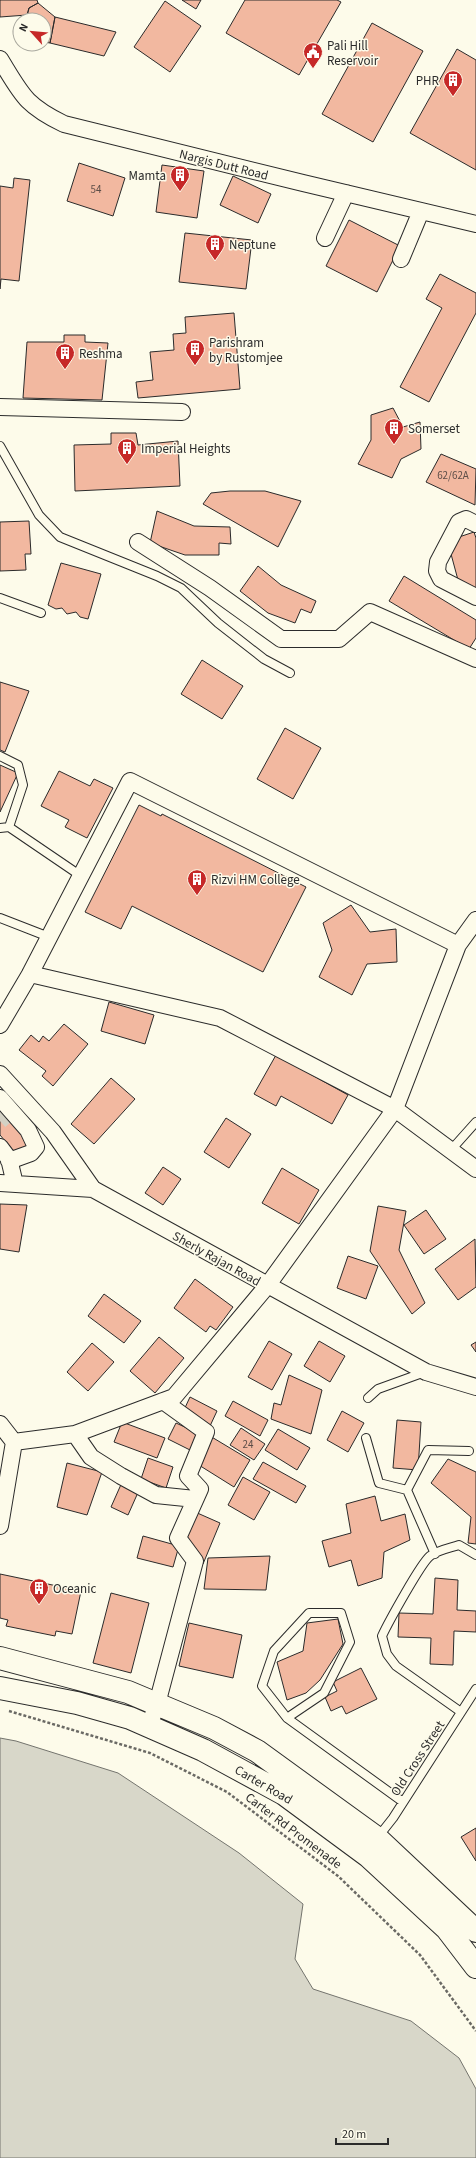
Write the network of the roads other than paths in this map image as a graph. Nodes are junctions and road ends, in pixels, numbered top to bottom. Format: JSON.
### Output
{"nodes":[{"id":1,"x":0,"y":60,"type":"edge"},
{"id":2,"x":346,"y":193,"type":"junction"},
{"id":3,"x":421,"y":211,"type":"junction"},
{"id":4,"x":476,"y":224,"type":"edge"},
{"id":5,"x":325,"y":238,"type":"dead end"},
{"id":6,"x":401,"y":259,"type":"dead end"},
{"id":7,"x":0,"y":407,"type":"edge"},
{"id":8,"x":182,"y":412,"type":"dead end"},
{"id":9,"x":0,"y":446,"type":"edge"},
{"id":10,"x":476,"y":524,"type":"edge"},
{"id":11,"x":138,"y":542,"type":"dead end"},
{"id":12,"x":476,"y":597,"type":"edge"},
{"id":13,"x":0,"y":598,"type":"edge"},
{"id":14,"x":41,"y":613,"type":"dead end"},
{"id":15,"x":476,"y":659,"type":"edge"},
{"id":16,"x":290,"y":673,"type":"dead end"},
{"id":17,"x":0,"y":756,"type":"edge"},
{"id":18,"x":4,"y":827,"type":"edge"},
{"id":19,"x":81,"y":876,"type":"junction"},
{"id":20,"x":0,"y":918,"type":"edge"},
{"id":21,"x":476,"y":920,"type":"edge"},
{"id":22,"x":49,"y":937,"type":"junction"},
{"id":23,"x":458,"y":945,"type":"junction"},
{"id":24,"x":30,"y":974,"type":"junction"},
{"id":25,"x":0,"y":1024,"type":"edge"},
{"id":26,"x":0,"y":1074,"type":"edge"},
{"id":27,"x":0,"y":1098,"type":"edge"},
{"id":28,"x":24,"y":1098,"type":"junction"},
{"id":29,"x":395,"y":1109,"type":"junction"},
{"id":30,"x":10,"y":1112,"type":"junction"},
{"id":31,"x":476,"y":1122,"type":"edge"},
{"id":32,"x":53,"y":1132,"type":"junction"},
{"id":33,"x":35,"y":1144,"type":"junction"},
{"id":34,"x":0,"y":1147,"type":"edge"},
{"id":35,"x":451,"y":1150,"type":"junction"},
{"id":36,"x":9,"y":1161,"type":"junction"},
{"id":37,"x":476,"y":1169,"type":"edge"},
{"id":38,"x":8,"y":1183,"type":"edge"},
{"id":39,"x":93,"y":1189,"type":"junction"},
{"id":40,"x":267,"y":1286,"type":"junction"},
{"id":41,"x":426,"y":1372,"type":"junction"},
{"id":42,"x":476,"y":1387,"type":"edge"},
{"id":43,"x":368,"y":1398,"type":"dead end"},
{"id":44,"x":163,"y":1401,"type":"junction"},
{"id":45,"x":0,"y":1424,"type":"edge"},
{"id":46,"x":75,"y":1434,"type":"junction"},
{"id":47,"x":366,"y":1438,"type":"dead end"},
{"id":48,"x":14,"y":1442,"type":"junction"},
{"id":49,"x":469,"y":1451,"type":"dead end"},
{"id":50,"x":407,"y":1490,"type":"junction"},
{"id":51,"x":195,"y":1499,"type":"junction"},
{"id":52,"x":0,"y":1526,"type":"edge"},
{"id":53,"x":436,"y":1554,"type":"junction"},
{"id":54,"x":476,"y":1555,"type":"edge"},
{"id":55,"x":0,"y":1658,"type":"edge"},
{"id":56,"x":0,"y":1688,"type":"edge"},
{"id":57,"x":476,"y":1690,"type":"edge"},
{"id":58,"x":157,"y":1704,"type":"junction"},
{"id":59,"x":462,"y":1712,"type":"junction"},
{"id":60,"x":287,"y":1718,"type":"junction"},
{"id":61,"x":149,"y":1726,"type":"junction"},
{"id":62,"x":403,"y":1802,"type":"junction"},
{"id":63,"x":377,"y":1838,"type":"junction"},
{"id":64,"x":476,"y":1931,"type":"edge"},
{"id":65,"x":476,"y":1967,"type":"edge"}],
"edges":[{"from":1,"to":2,"type":"street","name":"Nargis Dutt Road"},
{"from":2,"to":3,"type":"street","name":"Nargis Dutt Road"},
{"from":2,"to":5,"type":"street"},
{"from":3,"to":4,"type":"street","name":"Nargis Dutt Road"},
{"from":3,"to":6,"type":"street"},
{"from":7,"to":8,"type":"street"},
{"from":9,"to":16,"type":"lane"},
{"from":10,"to":12,"type":"street"},
{"from":11,"to":15,"type":"street"},
{"from":13,"to":14,"type":"lane"},
{"from":17,"to":18,"type":"lane"},
{"from":18,"to":19,"type":"lane"},
{"from":19,"to":22,"type":"street"},
{"from":19,"to":23,"type":"street"},
{"from":20,"to":22,"type":"lane"},
{"from":21,"to":23,"type":"street"},
{"from":22,"to":24,"type":"street"},
{"from":23,"to":29,"type":"street"},
{"from":24,"to":25,"type":"street"},
{"from":24,"to":29,"type":"street"},
{"from":26,"to":28,"type":"street","name":"Sherly Rajan Road"},
{"from":27,"to":30,"type":"street"},
{"from":28,"to":30,"type":"street"},
{"from":28,"to":32,"type":"street","name":"Sherly Rajan Road"},
{"from":29,"to":35,"type":"street"},
{"from":29,"to":40,"type":"street"},
{"from":30,"to":33,"type":"street"},
{"from":31,"to":35,"type":"lane"},
{"from":32,"to":33,"type":"street"},
{"from":32,"to":39,"type":"street","name":"Sherly Rajan Road"},
{"from":33,"to":36,"type":"street"},
{"from":34,"to":36,"type":"street"},
{"from":35,"to":37,"type":"street"},
{"from":36,"to":38,"type":"street"},
{"from":38,"to":39,"type":"street"},
{"from":39,"to":40,"type":"street","name":"Sherly Rajan Road"},
{"from":40,"to":41,"type":"street","name":"Sherly Rajan Road"},
{"from":40,"to":44,"type":"street"},
{"from":41,"to":42,"type":"street","name":"Sherly Rajan Road"},
{"from":41,"to":43,"type":"lane"},
{"from":44,"to":46,"type":"street"},
{"from":44,"to":51,"type":"street"},
{"from":45,"to":48,"type":"street"},
{"from":46,"to":48,"type":"street"},
{"from":46,"to":51,"type":"street"},
{"from":47,"to":50,"type":"lane"},
{"from":48,"to":52,"type":"street"},
{"from":49,"to":50,"type":"lane"},
{"from":50,"to":53,"type":"lane"},
{"from":51,"to":58,"type":"street"},
{"from":53,"to":54,"type":"lane"},
{"from":53,"to":59,"type":"lane"},
{"from":55,"to":58,"type":"main road","name":"Carter Road"},
{"from":56,"to":61,"type":"main road","name":"Carter Road"},
{"from":57,"to":59,"type":"lane","name":"Old Cross Street"},
{"from":58,"to":61,"type":"street"},
{"from":58,"to":63,"type":"main road","name":"Carter Road"},
{"from":59,"to":62,"type":"lane","name":"Old Cross Street"},
{"from":60,"to":60,"type":"lane"},
{"from":60,"to":62,"type":"lane"},
{"from":61,"to":65,"type":"main road","name":"Carter Road"},
{"from":62,"to":63,"type":"lane","name":"Old Cross Street"},
{"from":63,"to":64,"type":"main road","name":"Carter Road"}]}
